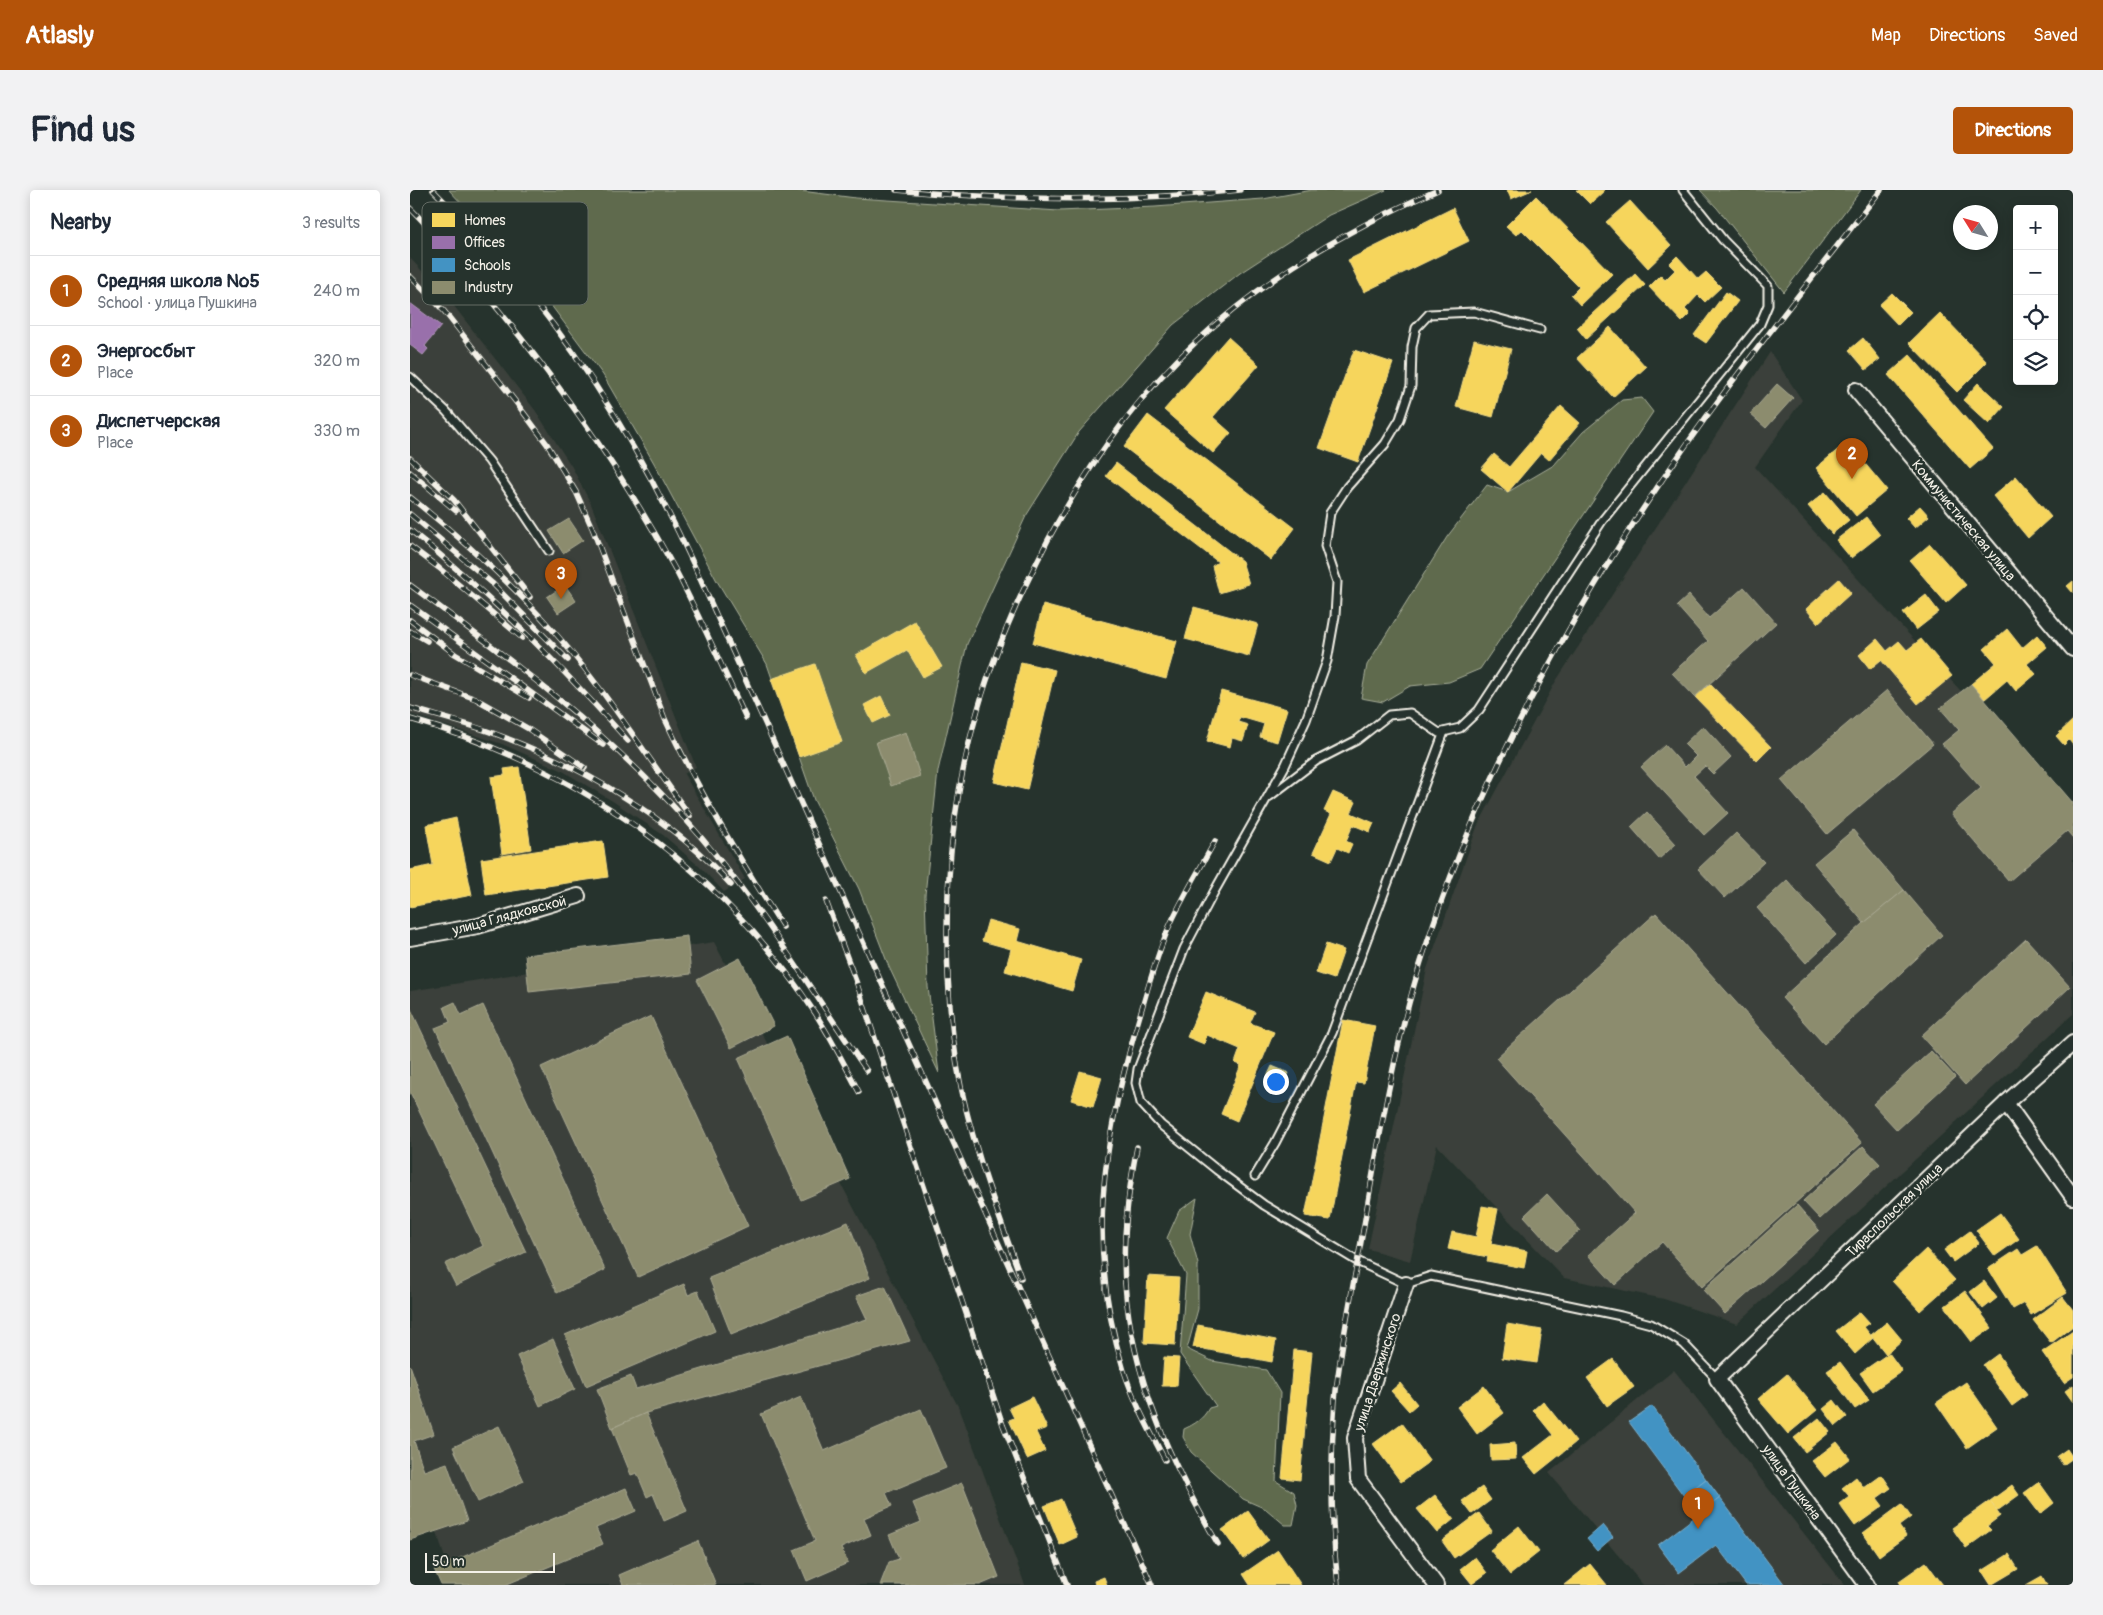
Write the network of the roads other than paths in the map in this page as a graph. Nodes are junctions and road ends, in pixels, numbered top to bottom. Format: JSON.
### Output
{"nodes":[{"id":1,"x":1683,"y":190,"type":"edge"},
{"id":2,"x":1540,"y":330,"type":"dead end"},
{"id":3,"x":410,"y":377,"type":"edge"},
{"id":4,"x":1856,"y":390,"type":"dead end"},
{"id":5,"x":549,"y":551,"type":"dead end"},
{"id":6,"x":2073,"y":649,"type":"edge"},
{"id":7,"x":1444,"y":732,"type":"junction"},
{"id":8,"x":1268,"y":798,"type":"junction"},
{"id":9,"x":578,"y":896,"type":"dead end"},
{"id":10,"x":410,"y":938,"type":"edge"},
{"id":11,"x":2073,"y":1043,"type":"edge"},
{"id":12,"x":2006,"y":1102,"type":"junction"},
{"id":13,"x":1255,"y":1176,"type":"dead end"},
{"id":14,"x":2073,"y":1197,"type":"edge"},
{"id":15,"x":1406,"y":1284,"type":"junction"},
{"id":16,"x":1717,"y":1379,"type":"junction"},
{"id":17,"x":1436,"y":1585,"type":"edge"},
{"id":18,"x":1867,"y":1585,"type":"edge"}],
"edges":[{"from":1,"to":7,"type":"lane"},
{"from":2,"to":8,"type":"lane"},
{"from":3,"to":5,"type":"lane"},
{"from":4,"to":6,"type":"street","name":"Коммунистическая улица"},
{"from":7,"to":8,"type":"lane"},
{"from":7,"to":13,"type":"lane"},
{"from":8,"to":15,"type":"lane"},
{"from":9,"to":10,"type":"street","name":"улица Глядковской"},
{"from":11,"to":12,"type":"street","name":"Тираспольская улица"},
{"from":12,"to":14,"type":"street"},
{"from":12,"to":16,"type":"street","name":"Тираспольская улица"},
{"from":15,"to":16,"type":"lane"},
{"from":15,"to":17,"type":"street","name":"улица Дзержинского"},
{"from":16,"to":18,"type":"street","name":"улица Пушкина"}]}
